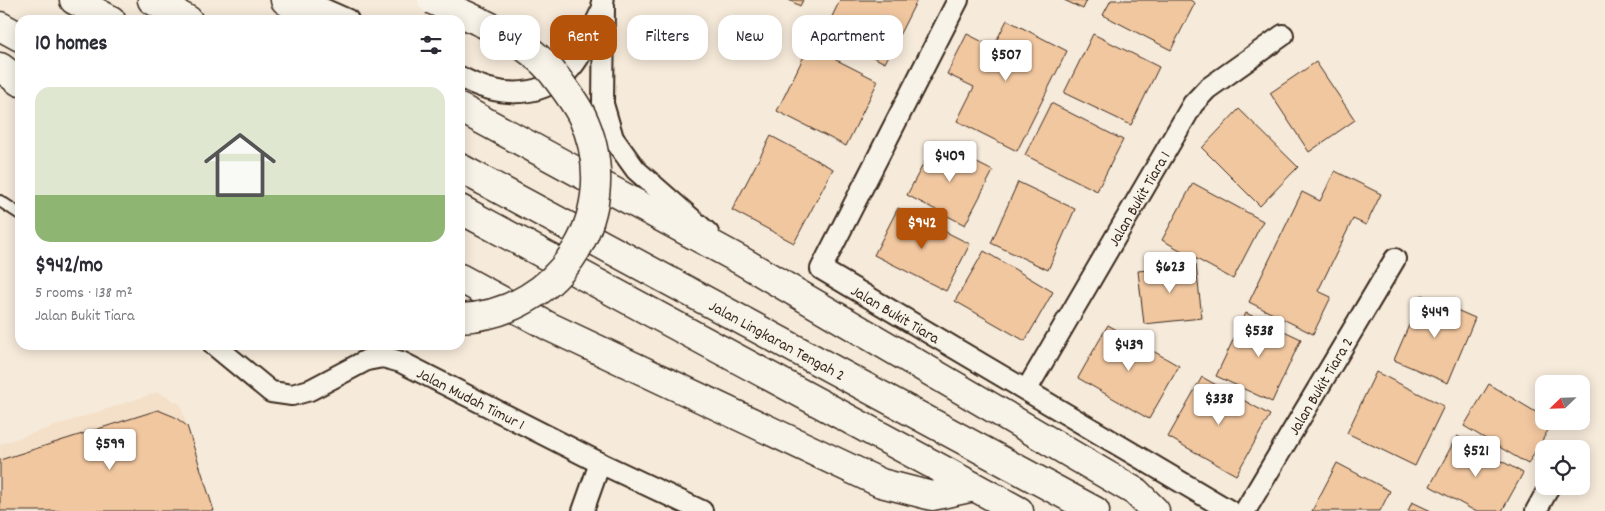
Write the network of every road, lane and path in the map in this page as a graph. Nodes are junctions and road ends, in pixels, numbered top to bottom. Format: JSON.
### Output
{"nodes":[{"id":1,"x":74,"y":0,"type":"edge"},
{"id":2,"x":152,"y":0,"type":"edge"},
{"id":3,"x":285,"y":0,"type":"edge"},
{"id":4,"x":303,"y":0,"type":"edge"},
{"id":5,"x":432,"y":0,"type":"edge"},
{"id":6,"x":958,"y":0,"type":"edge"},
{"id":7,"x":603,"y":3,"type":"edge"},
{"id":8,"x":102,"y":15,"type":"edge"},
{"id":9,"x":179,"y":15,"type":"edge"},
{"id":10,"x":306,"y":15,"type":"edge"},
{"id":11,"x":337,"y":15,"type":"edge"},
{"id":12,"x":463,"y":15,"type":"edge"},
{"id":13,"x":465,"y":16,"type":"edge"},
{"id":14,"x":0,"y":26,"type":"edge"},
{"id":15,"x":15,"y":34,"type":"edge"},
{"id":16,"x":1283,"y":35,"type":"dead end"},
{"id":17,"x":0,"y":67,"type":"edge"},
{"id":18,"x":15,"y":78,"type":"edge"},
{"id":19,"x":465,"y":79,"type":"edge"},
{"id":20,"x":465,"y":111,"type":"edge"},
{"id":21,"x":465,"y":171,"type":"edge"},
{"id":22,"x":0,"y":202,"type":"edge"},
{"id":23,"x":15,"y":211,"type":"edge"},
{"id":24,"x":465,"y":212,"type":"edge"},
{"id":25,"x":1395,"y":258,"type":"dead end"},
{"id":26,"x":742,"y":261,"type":"junction"},
{"id":27,"x":465,"y":281,"type":"edge"},
{"id":28,"x":465,"y":317,"type":"edge"},
{"id":29,"x":220,"y":350,"type":"edge"},
{"id":30,"x":1027,"y":389,"type":"junction"},
{"id":31,"x":600,"y":462,"type":"junction"},
{"id":32,"x":974,"y":487,"type":"junction"},
{"id":33,"x":1544,"y":495,"type":"edge"},
{"id":34,"x":582,"y":511,"type":"edge"},
{"id":35,"x":702,"y":511,"type":"edge"},
{"id":36,"x":1019,"y":511,"type":"edge"},
{"id":37,"x":1094,"y":511,"type":"edge"},
{"id":38,"x":1156,"y":511,"type":"edge"},
{"id":39,"x":1230,"y":511,"type":"edge"},
{"id":40,"x":1245,"y":511,"type":"edge"},
{"id":41,"x":1536,"y":511,"type":"edge"}],
"edges":[{"from":1,"to":8,"type":"highway"},
{"from":2,"to":9,"type":"highway"},
{"from":3,"to":10,"type":"highway"},
{"from":4,"to":11,"type":"street"},
{"from":5,"to":12,"type":"highway","bridge":true},
{"from":6,"to":30,"type":"street","name":"Jalan Bukit Tiara"},
{"from":7,"to":19,"type":"street"},
{"from":7,"to":26,"type":"street"},
{"from":13,"to":28,"type":"highway","bridge":true},
{"from":14,"to":15,"type":"highway"},
{"from":16,"to":30,"type":"street","name":"Jalan Bukit Tiara 1"},
{"from":17,"to":18,"type":"highway"},
{"from":20,"to":26,"type":"highway"},
{"from":21,"to":37,"type":"highway","name":"Jalan Lingkaran Tengah 2"},
{"from":22,"to":23,"type":"lane"},
{"from":24,"to":32,"type":"highway"},
{"from":25,"to":40,"type":"street","name":"Jalan Bukit Tiara 2"},
{"from":26,"to":38,"type":"highway"},
{"from":27,"to":32,"type":"highway"},
{"from":29,"to":31,"type":"street","name":"Jalan Mudah Timur 1"},
{"from":30,"to":39,"type":"street","name":"Jalan Bukit Tiara"},
{"from":31,"to":34,"type":"street"},
{"from":31,"to":35,"type":"street","name":"Jalan Mudah Timur 1"},
{"from":32,"to":36,"type":"highway"},
{"from":33,"to":41,"type":"street"}]}
